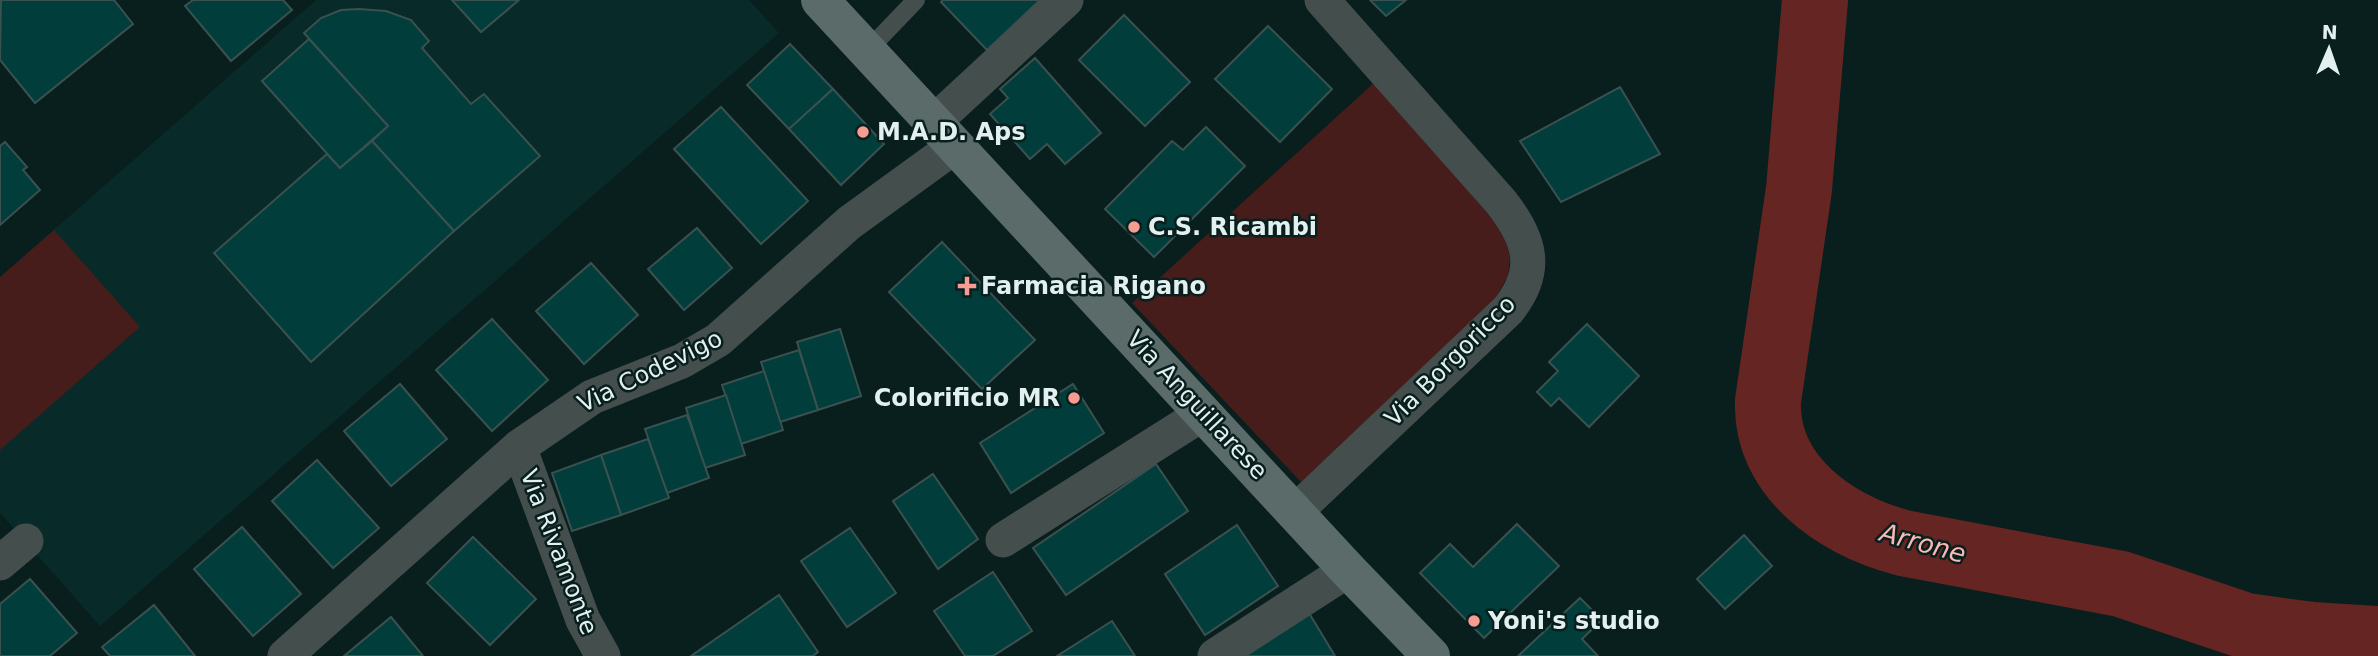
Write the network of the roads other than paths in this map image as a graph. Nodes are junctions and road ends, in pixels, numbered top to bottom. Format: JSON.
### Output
{"nodes":[{"id":1,"x":820,"y":0,"type":"edge"},
{"id":2,"x":916,"y":0,"type":"edge"},
{"id":3,"x":1066,"y":0,"type":"edge"},
{"id":4,"x":1322,"y":0,"type":"edge"},
{"id":5,"x":866,"y":52,"type":"junction"},
{"id":6,"x":944,"y":134,"type":"junction"},
{"id":7,"x":1204,"y":413,"type":"junction"},
{"id":8,"x":519,"y":447,"type":"junction"},
{"id":9,"x":1296,"y":511,"type":"junction"},
{"id":10,"x":1003,"y":540,"type":"dead end"},
{"id":11,"x":26,"y":541,"type":"dead end"},
{"id":12,"x":0,"y":563,"type":"edge"},
{"id":13,"x":1349,"y":570,"type":"junction"},
{"id":14,"x":285,"y":656,"type":"edge"},
{"id":15,"x":603,"y":656,"type":"edge"},
{"id":16,"x":1215,"y":656,"type":"edge"},
{"id":17,"x":1431,"y":656,"type":"edge"}],
"edges":[{"from":1,"to":5,"type":"main road","name":"Via Anguillarese"},
{"from":2,"to":5,"type":"lane"},
{"from":3,"to":6,"type":"street","name":"Via Codevigo"},
{"from":4,"to":9,"type":"street","name":"Via Borgoricco"},
{"from":5,"to":6,"type":"main road","name":"Via Anguillarese"},
{"from":6,"to":7,"type":"main road","name":"Via Anguillarese"},
{"from":6,"to":8,"type":"street","name":"Via Codevigo"},
{"from":7,"to":9,"type":"main road","name":"Via Anguillarese"},
{"from":7,"to":10,"type":"street"},
{"from":8,"to":14,"type":"street","name":"Via Codevigo"},
{"from":8,"to":15,"type":"street","name":"Via Rivamonte"},
{"from":9,"to":13,"type":"main road","name":"Via Anguillarese"},
{"from":11,"to":12,"type":"street"},
{"from":13,"to":16,"type":"street"},
{"from":13,"to":17,"type":"main road","name":"Via Anguillarese"}]}
